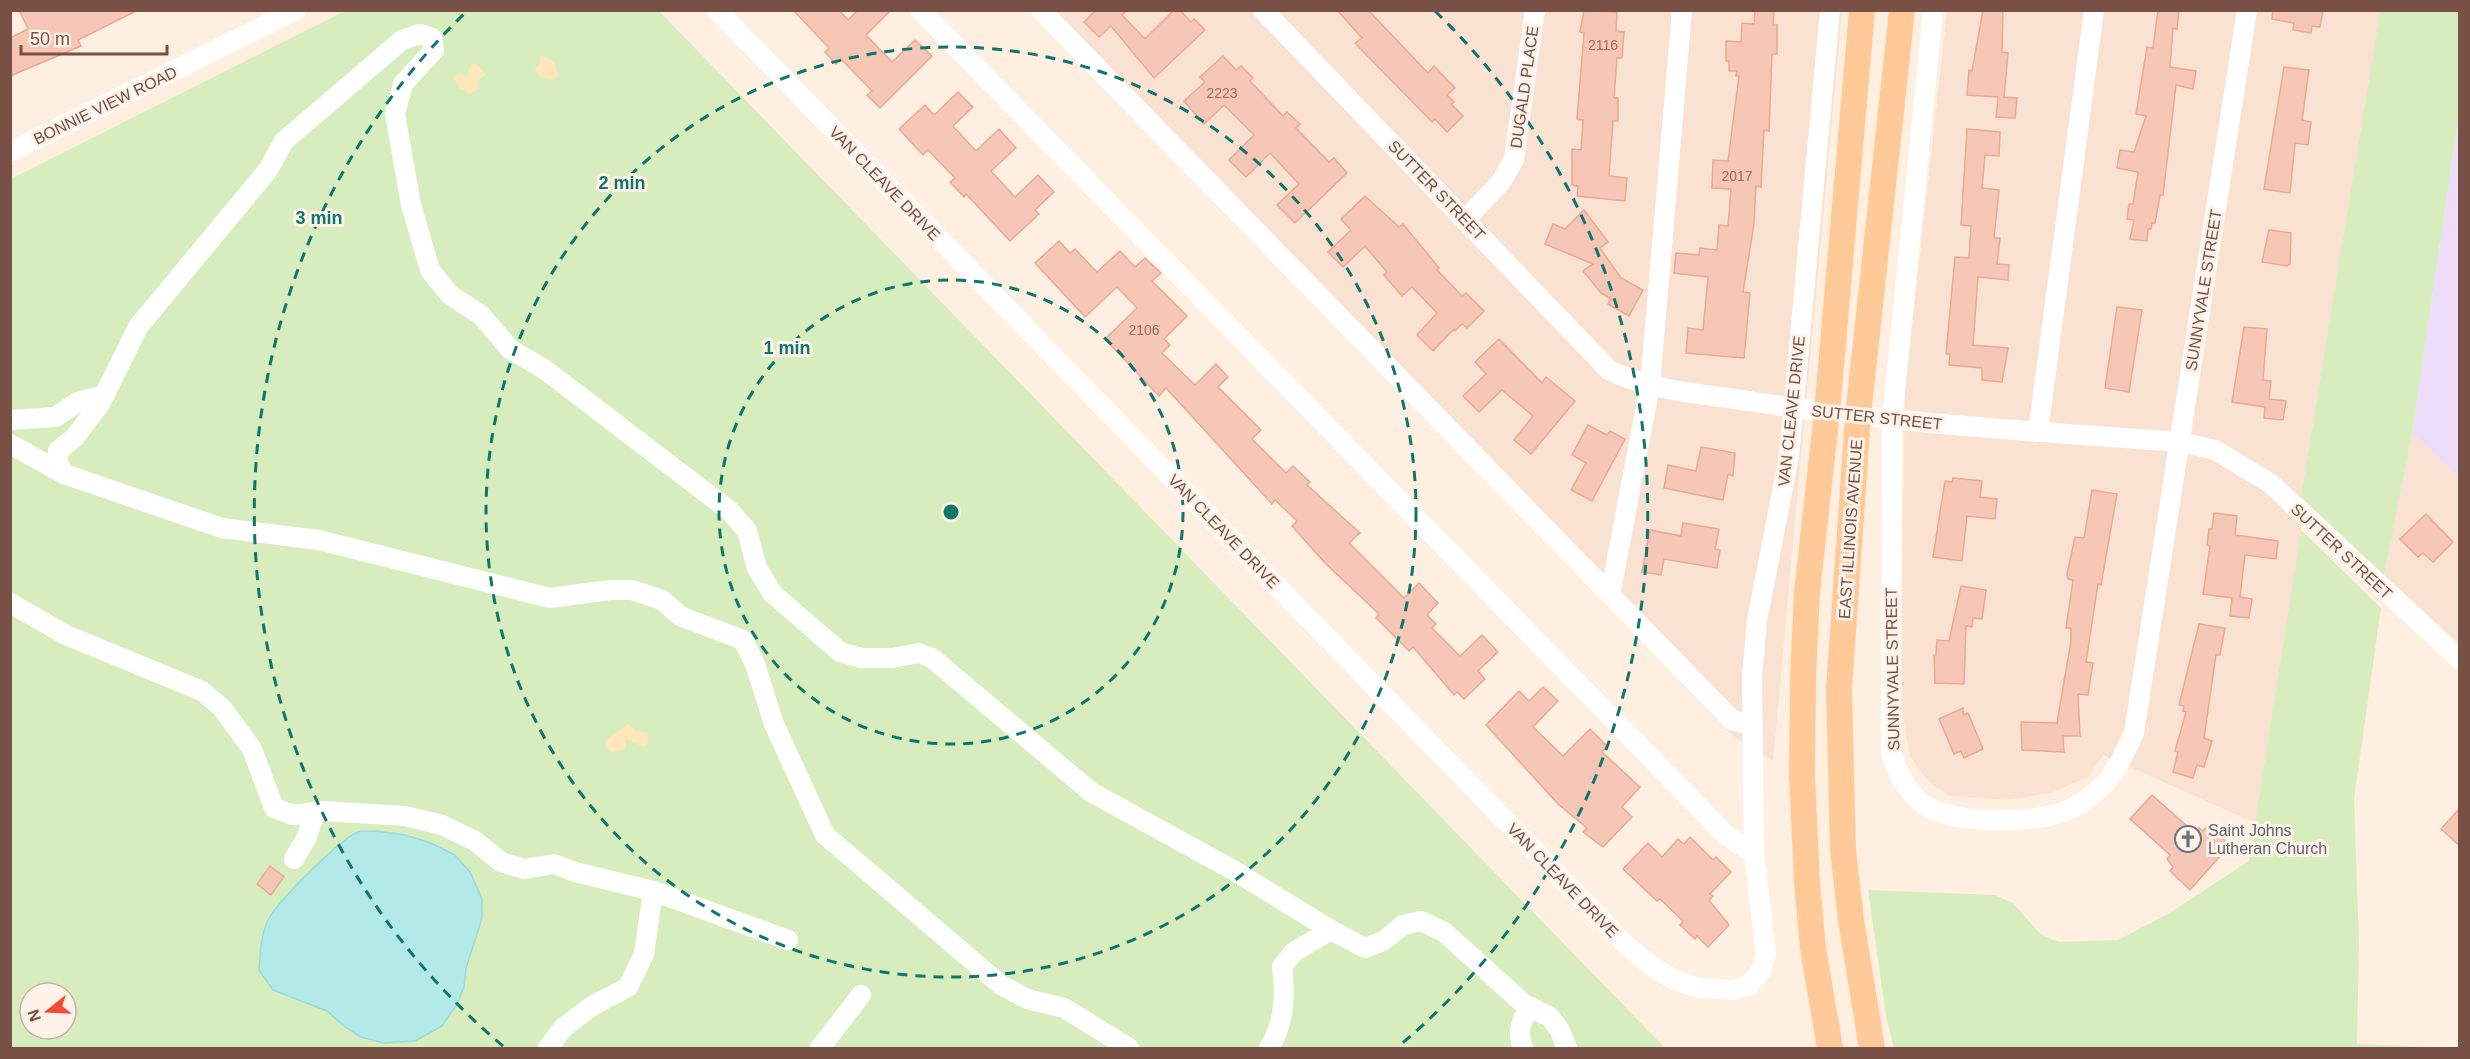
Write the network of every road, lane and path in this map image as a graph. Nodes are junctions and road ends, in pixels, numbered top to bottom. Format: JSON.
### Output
{"nodes":[{"id":1,"x":296,"y":10,"type":"edge"},
{"id":2,"x":717,"y":10,"type":"edge"},
{"id":3,"x":920,"y":10,"type":"edge"},
{"id":4,"x":1041,"y":10,"type":"edge"},
{"id":5,"x":1263,"y":10,"type":"edge"},
{"id":6,"x":1535,"y":10,"type":"edge"},
{"id":7,"x":1682,"y":10,"type":"edge"},
{"id":8,"x":1830,"y":10,"type":"edge"},
{"id":9,"x":1862,"y":10,"type":"edge"},
{"id":10,"x":1902,"y":10,"type":"edge"},
{"id":11,"x":1933,"y":10,"type":"edge"},
{"id":12,"x":2094,"y":10,"type":"edge"},
{"id":13,"x":2247,"y":10,"type":"edge"},
{"id":14,"x":10,"y":152,"type":"edge"},
{"id":15,"x":1466,"y":219,"type":"junction"},
{"id":16,"x":1650,"y":386,"type":"junction"},
{"id":17,"x":105,"y":395,"type":"junction"},
{"id":18,"x":1792,"y":408,"type":"junction"},
{"id":19,"x":1827,"y":412,"type":"junction"},
{"id":20,"x":1858,"y":416,"type":"junction"},
{"id":21,"x":10,"y":420,"type":"edge"},
{"id":22,"x":1892,"y":420,"type":"junction"},
{"id":23,"x":2038,"y":432,"type":"junction"},
{"id":24,"x":2180,"y":442,"type":"junction"},
{"id":25,"x":10,"y":444,"type":"edge"},
{"id":26,"x":64,"y":474,"type":"junction"},
{"id":27,"x":1610,"y":595,"type":"junction"},
{"id":28,"x":10,"y":603,"type":"edge"},
{"id":29,"x":2460,"y":660,"type":"edge"},
{"id":30,"x":1751,"y":725,"type":"junction"},
{"id":31,"x":315,"y":812,"type":"junction"},
{"id":32,"x":1754,"y":854,"type":"junction"},
{"id":33,"x":294,"y":859,"type":"dead end"},
{"id":34,"x":653,"y":891,"type":"junction"},
{"id":35,"x":1331,"y":930,"type":"junction"},
{"id":36,"x":788,"y":940,"type":"dead end"},
{"id":37,"x":861,"y":995,"type":"dead end"},
{"id":38,"x":1531,"y":1007,"type":"junction"},
{"id":39,"x":548,"y":1048,"type":"edge"},
{"id":40,"x":820,"y":1048,"type":"edge"},
{"id":41,"x":1129,"y":1048,"type":"edge"},
{"id":42,"x":1269,"y":1048,"type":"edge"},
{"id":43,"x":1523,"y":1048,"type":"edge"},
{"id":44,"x":1567,"y":1048,"type":"edge"},
{"id":45,"x":1830,"y":1048,"type":"edge"},
{"id":46,"x":1872,"y":1048,"type":"edge"}],
"edges":[{"from":1,"to":14,"type":"street","name":"BONNIE VIEW ROAD"},
{"from":2,"to":32,"type":"street","name":"VAN CLEAVE DRIVE"},
{"from":3,"to":32,"type":"street"},
{"from":4,"to":27,"type":"street"},
{"from":5,"to":15,"type":"street","name":"SUTTER STREET"},
{"from":6,"to":15,"type":"street","name":"DUGALD PLACE"},
{"from":7,"to":16,"type":"street"},
{"from":8,"to":18,"type":"street","name":"VAN CLEAVE DRIVE"},
{"from":9,"to":19,"type":"main road","name":"EAST ILLINOIS AVENUE"},
{"from":10,"to":20,"type":"main road","name":"EAST ILLINOIS AVENUE"},
{"from":11,"to":22,"type":"street","name":"SUNNYVALE STREET"},
{"from":12,"to":23,"type":"street"},
{"from":13,"to":24,"type":"street","name":"SUNNYVALE STREET"},
{"from":15,"to":16,"type":"street","name":"SUTTER STREET"},
{"from":16,"to":18,"type":"street","name":"SUTTER STREET"},
{"from":16,"to":27,"type":"street"},
{"from":17,"to":21,"type":"street"},
{"from":17,"to":26,"type":"street"},
{"from":17,"to":35,"type":"street"},
{"from":18,"to":19,"type":"street","name":"SUTTER STREET"},
{"from":18,"to":30,"type":"street","name":"VAN CLEAVE DRIVE"},
{"from":19,"to":20,"type":"street","name":"SUTTER STREET"},
{"from":19,"to":45,"type":"main road","name":"EAST ILLINOIS AVENUE"},
{"from":20,"to":22,"type":"street","name":"SUTTER STREET"},
{"from":20,"to":46,"type":"main road","name":"EAST ILLINOIS AVENUE"},
{"from":22,"to":23,"type":"street","name":"SUTTER STREET"},
{"from":22,"to":24,"type":"street","name":"SUNNYVALE STREET"},
{"from":23,"to":24,"type":"street","name":"SUTTER STREET"},
{"from":24,"to":29,"type":"street","name":"SUTTER STREET"},
{"from":25,"to":26,"type":"street"},
{"from":26,"to":41,"type":"street"},
{"from":27,"to":30,"type":"street"},
{"from":28,"to":31,"type":"street"},
{"from":30,"to":32,"type":"street","name":"VAN CLEAVE DRIVE"},
{"from":31,"to":33,"type":"street"},
{"from":31,"to":34,"type":"street"},
{"from":34,"to":36,"type":"street"},
{"from":34,"to":39,"type":"street"},
{"from":35,"to":38,"type":"street"},
{"from":35,"to":42,"type":"street"},
{"from":37,"to":40,"type":"street"},
{"from":38,"to":43,"type":"street"},
{"from":38,"to":44,"type":"street"}]}
